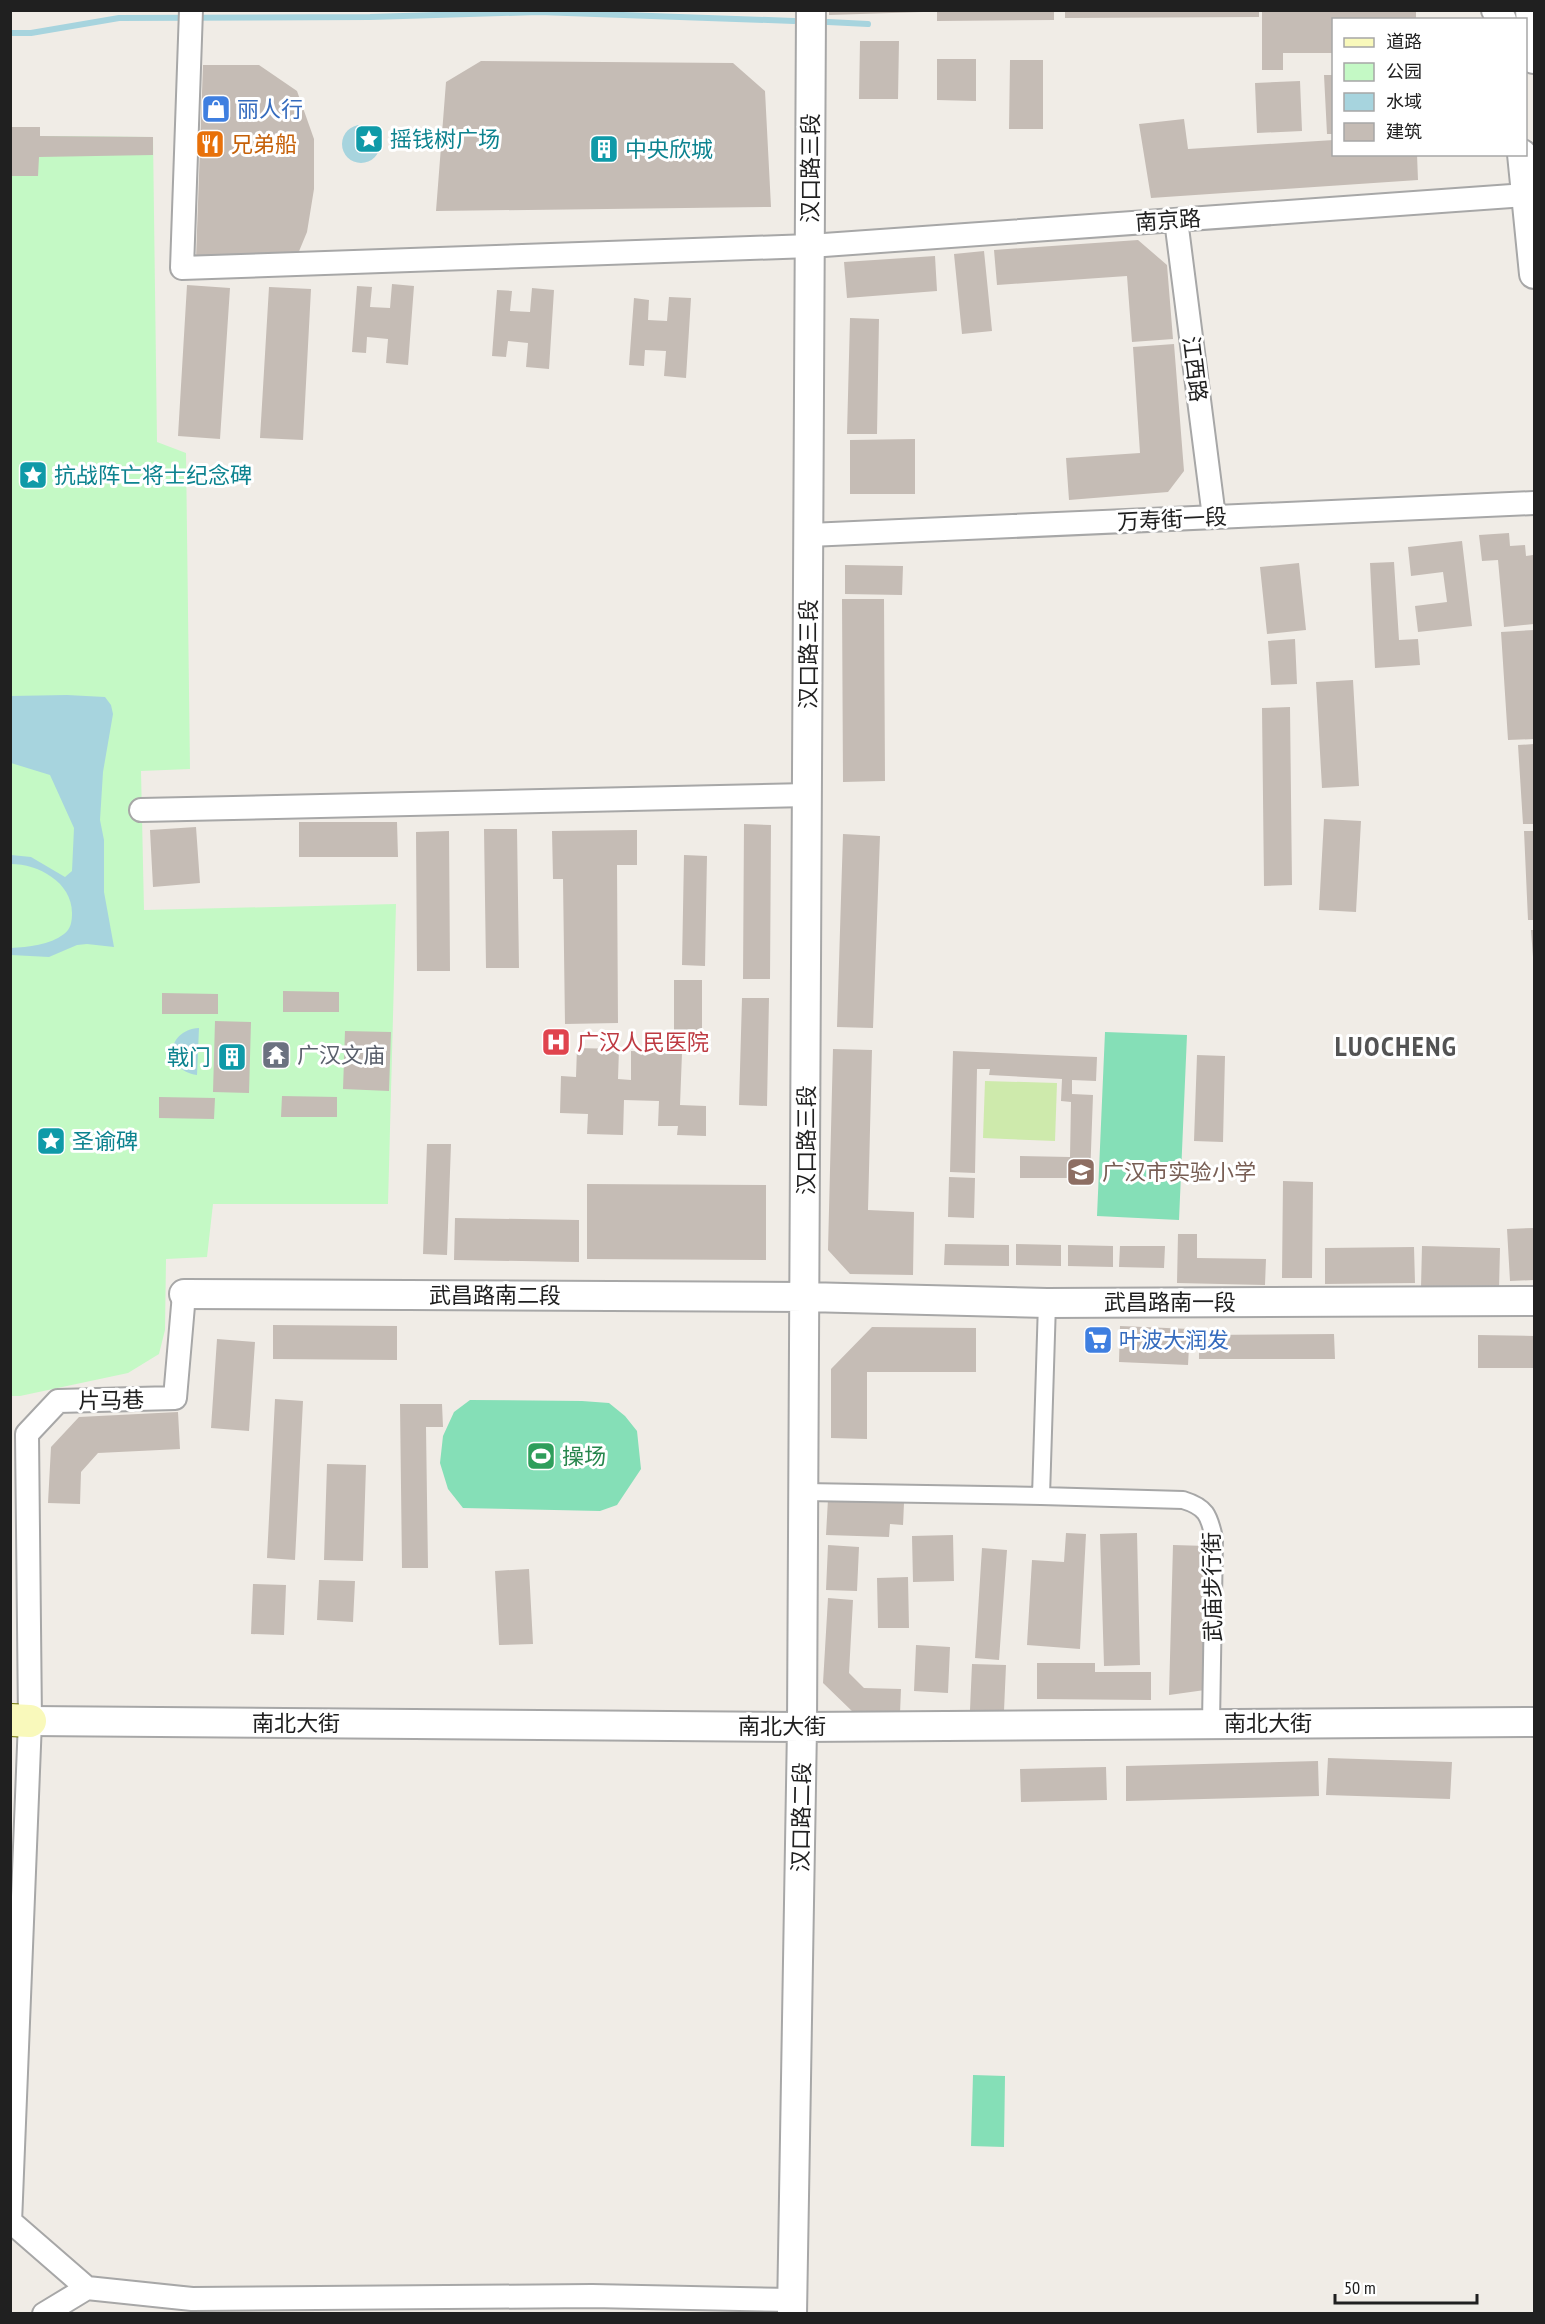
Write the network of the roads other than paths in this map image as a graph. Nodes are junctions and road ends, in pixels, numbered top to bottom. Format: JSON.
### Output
{"nodes":[{"id":1,"x":811,"y":10,"type":"edge"},
{"id":2,"x":191,"y":16,"type":"edge"},
{"id":3,"x":1522,"y":156,"type":"edge"},
{"id":4,"x":1526,"y":195,"type":"junction"},
{"id":5,"x":1176,"y":220,"type":"junction"},
{"id":6,"x":810,"y":246,"type":"junction"},
{"id":7,"x":1534,"y":274,"type":"edge"},
{"id":8,"x":1534,"y":503,"type":"edge"},
{"id":9,"x":1214,"y":517,"type":"junction"},
{"id":10,"x":809,"y":535,"type":"junction"},
{"id":11,"x":808,"y":795,"type":"junction"},
{"id":12,"x":141,"y":810,"type":"dead end"},
{"id":13,"x":184,"y":1294,"type":"joint"},
{"id":14,"x":805,"y":1297,"type":"junction"},
{"id":15,"x":1534,"y":1301,"type":"edge"},
{"id":16,"x":1047,"y":1303,"type":"junction"},
{"id":17,"x":804,"y":1492,"type":"junction"},
{"id":18,"x":1041,"y":1496,"type":"junction"},
{"id":19,"x":20,"y":1721,"type":"edge"},
{"id":20,"x":1534,"y":1722,"type":"edge"},
{"id":21,"x":1211,"y":1723,"type":"junction"},
{"id":22,"x":802,"y":1727,"type":"junction"},
{"id":23,"x":15,"y":2016,"type":"edge"},
{"id":24,"x":11,"y":2222,"type":"edge"},
{"id":25,"x":87,"y":2288,"type":"junction"},
{"id":26,"x":792,"y":2307,"type":"edge"},
{"id":27,"x":44,"y":2313,"type":"edge"}],
"edges":[{"from":1,"to":6,"type":"street","name":"汉口路三段"},
{"from":2,"to":6,"type":"street","name":"南京路"},
{"from":3,"to":4,"type":"street"},
{"from":4,"to":5,"type":"street","name":"南京路"},
{"from":4,"to":7,"type":"street"},
{"from":5,"to":6,"type":"street","name":"南京路"},
{"from":5,"to":9,"type":"street","name":"江西路"},
{"from":6,"to":10,"type":"street","name":"汉口路三段"},
{"from":8,"to":9,"type":"street","name":"万寿街一段"},
{"from":9,"to":10,"type":"street","name":"万寿街一段"},
{"from":10,"to":11,"type":"street","name":"汉口路三段"},
{"from":11,"to":12,"type":"street"},
{"from":11,"to":14,"type":"street","name":"汉口路三段"},
{"from":13,"to":14,"type":"street","name":"武昌路南二段"},
{"from":13,"to":19,"type":"street","name":"片马巷"},
{"from":14,"to":16,"type":"street","name":"武昌路南一段"},
{"from":14,"to":17,"type":"street","name":"汉口路二段"},
{"from":15,"to":16,"type":"street","name":"武昌路南一段"},
{"from":16,"to":18,"type":"street"},
{"from":17,"to":18,"type":"street","name":"武庙步行街"},
{"from":17,"to":22,"type":"street","name":"汉口路二段"},
{"from":18,"to":21,"type":"street","name":"武庙步行街"},
{"from":19,"to":22,"type":"street","name":"南北大街"},
{"from":19,"to":23,"type":"street"},
{"from":20,"to":21,"type":"street","name":"南北大街"},
{"from":21,"to":22,"type":"street","name":"南北大街"},
{"from":22,"to":26,"type":"street","name":"汉口路二段"},
{"from":23,"to":24,"type":"street"},
{"from":24,"to":25,"type":"street"},
{"from":25,"to":26,"type":"street"},
{"from":25,"to":27,"type":"street"}]}
